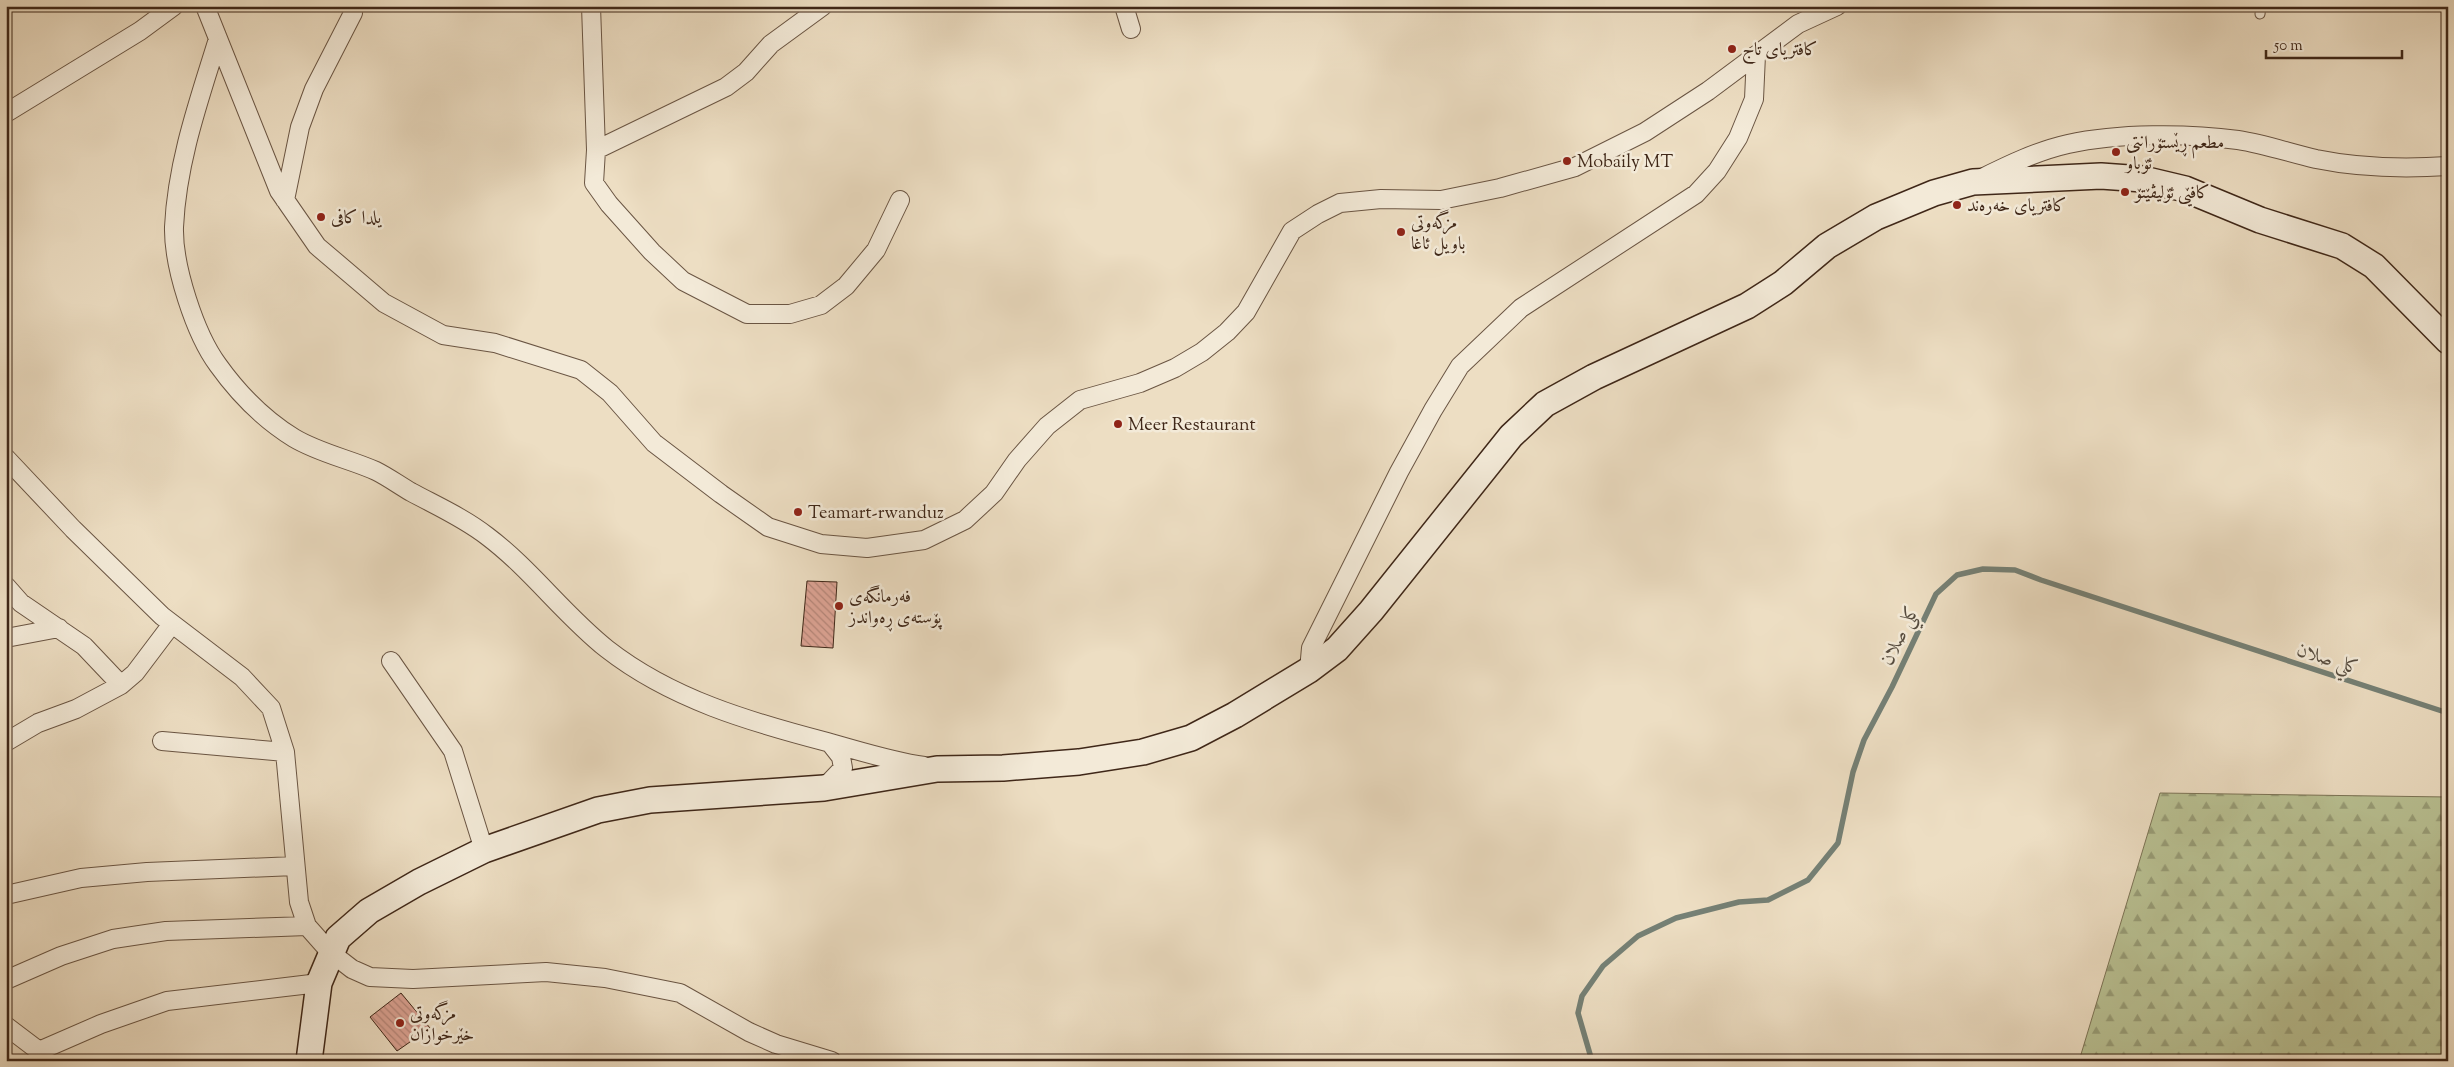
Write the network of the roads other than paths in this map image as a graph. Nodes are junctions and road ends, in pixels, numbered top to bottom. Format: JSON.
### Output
{"nodes":[{"id":1,"x":174,"y":6,"type":"edge"},
{"id":2,"x":205,"y":6,"type":"edge"},
{"id":3,"x":353,"y":6,"type":"edge"},
{"id":4,"x":591,"y":6,"type":"edge"},
{"id":5,"x":823,"y":6,"type":"edge"},
{"id":6,"x":1124,"y":6,"type":"edge"},
{"id":7,"x":1838,"y":6,"type":"edge"},
{"id":8,"x":1131,"y":29,"type":"dead end"},
{"id":9,"x":218,"y":39,"type":"junction"},
{"id":10,"x":1756,"y":55,"type":"junction"},
{"id":11,"x":6,"y":113,"type":"edge"},
{"id":12,"x":596,"y":150,"type":"junction"},
{"id":13,"x":2448,"y":166,"type":"edge"},
{"id":14,"x":1973,"y":182,"type":"junction"},
{"id":15,"x":285,"y":200,"type":"junction"},
{"id":16,"x":900,"y":200,"type":"dead end"},
{"id":17,"x":2448,"y":341,"type":"edge"},
{"id":18,"x":6,"y":458,"type":"edge"},
{"id":19,"x":6,"y":586,"type":"edge"},
{"id":20,"x":172,"y":624,"type":"junction"},
{"id":21,"x":59,"y":628,"type":"junction"},
{"id":22,"x":6,"y":638,"type":"edge"},
{"id":23,"x":391,"y":661,"type":"dead end"},
{"id":24,"x":1309,"y":670,"type":"junction"},
{"id":25,"x":122,"y":686,"type":"junction"},
{"id":26,"x":162,"y":741,"type":"dead end"},
{"id":27,"x":6,"y":742,"type":"edge"},
{"id":28,"x":830,"y":743,"type":"junction"},
{"id":29,"x":285,"y":752,"type":"junction"},
{"id":30,"x":937,"y":768,"type":"junction"},
{"id":31,"x":824,"y":788,"type":"junction"},
{"id":32,"x":484,"y":850,"type":"junction"},
{"id":33,"x":296,"y":866,"type":"junction"},
{"id":34,"x":6,"y":895,"type":"edge"},
{"id":35,"x":307,"y":926,"type":"junction"},
{"id":36,"x":330,"y":952,"type":"junction"},
{"id":37,"x":6,"y":980,"type":"edge"},
{"id":38,"x":319,"y":983,"type":"junction"},
{"id":39,"x":6,"y":1026,"type":"edge"},
{"id":40,"x":822,"y":1059,"type":"edge"},
{"id":41,"x":310,"y":1061,"type":"edge"}],
"edges":[{"from":1,"to":11,"type":"street"},
{"from":2,"to":9,"type":"street"},
{"from":3,"to":15,"type":"street"},
{"from":4,"to":12,"type":"street"},
{"from":5,"to":12,"type":"street"},
{"from":6,"to":8,"type":"street"},
{"from":7,"to":10,"type":"street"},
{"from":9,"to":15,"type":"street"},
{"from":9,"to":28,"type":"street"},
{"from":10,"to":15,"type":"street"},
{"from":10,"to":24,"type":"street"},
{"from":12,"to":16,"type":"street"},
{"from":13,"to":14,"type":"street"},
{"from":14,"to":17,"type":"street"},
{"from":14,"to":24,"type":"street"},
{"from":18,"to":20,"type":"street"},
{"from":19,"to":21,"type":"street"},
{"from":20,"to":25,"type":"street"},
{"from":20,"to":29,"type":"street"},
{"from":21,"to":22,"type":"street"},
{"from":21,"to":25,"type":"street"},
{"from":23,"to":32,"type":"street"},
{"from":24,"to":30,"type":"street"},
{"from":25,"to":27,"type":"street"},
{"from":26,"to":29,"type":"street"},
{"from":28,"to":30,"type":"street"},
{"from":28,"to":31,"type":"street"},
{"from":29,"to":33,"type":"street"},
{"from":30,"to":31,"type":"street"},
{"from":31,"to":32,"type":"street"},
{"from":32,"to":36,"type":"street"},
{"from":33,"to":34,"type":"street"},
{"from":33,"to":35,"type":"street"},
{"from":35,"to":36,"type":"street"},
{"from":35,"to":37,"type":"street"},
{"from":36,"to":38,"type":"street"},
{"from":36,"to":40,"type":"street"},
{"from":38,"to":39,"type":"street"},
{"from":38,"to":41,"type":"street"}]}
